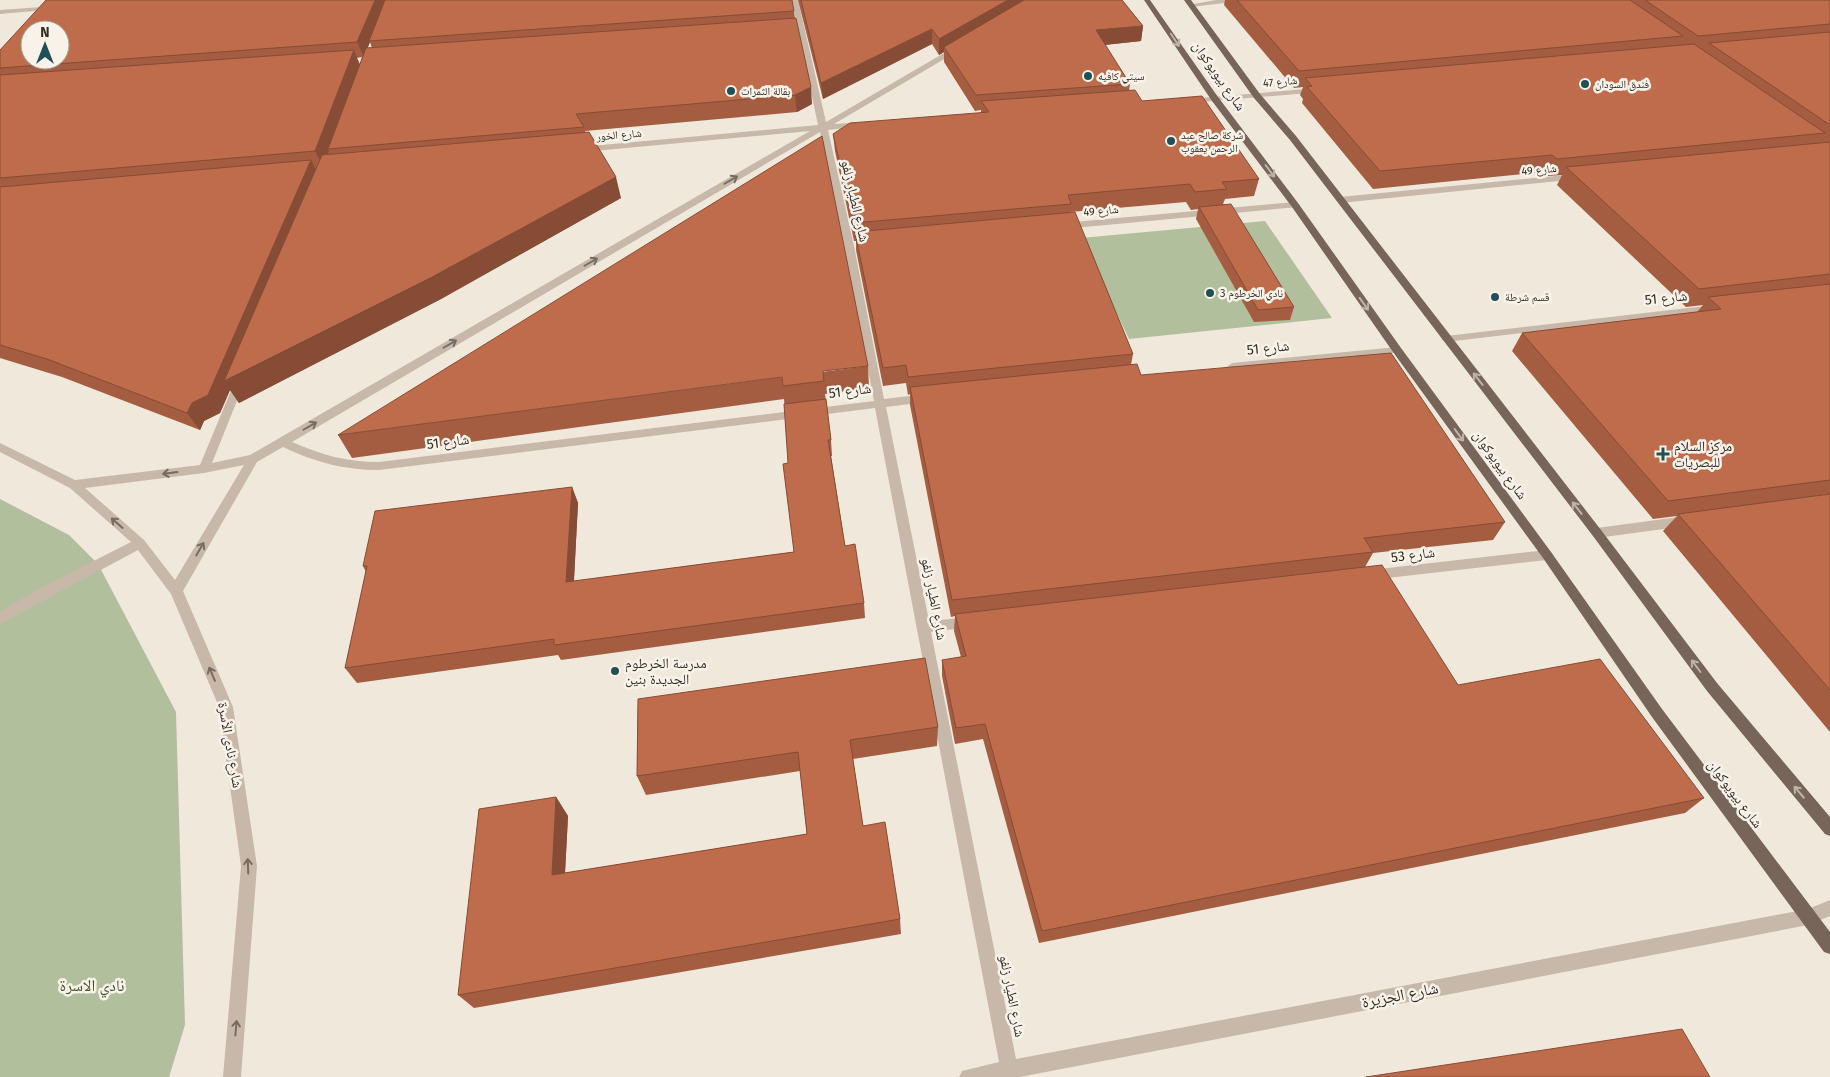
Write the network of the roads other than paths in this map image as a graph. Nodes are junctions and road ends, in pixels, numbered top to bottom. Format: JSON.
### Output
{"nodes":[{"id":1,"x":795,"y":0,"type":"edge"},
{"id":2,"x":1147,"y":0,"type":"edge"},
{"id":3,"x":1233,"y":0,"type":"edge"},
{"id":4,"x":1189,"y":2,"type":"edge"},
{"id":5,"x":59,"y":8,"type":"edge"},
{"id":6,"x":0,"y":12,"type":"edge"},
{"id":7,"x":802,"y":30,"type":"junction"},
{"id":8,"x":792,"y":31,"type":"edge"},
{"id":9,"x":968,"y":43,"type":"edge"},
{"id":10,"x":1327,"y":89,"type":"edge"},
{"id":11,"x":1257,"y":96,"type":"junction"},
{"id":12,"x":1215,"y":100,"type":"junction"},
{"id":13,"x":1178,"y":101,"type":"edge"},
{"id":14,"x":871,"y":124,"type":"edge"},
{"id":15,"x":822,"y":128,"type":"junction"},
{"id":16,"x":574,"y":150,"type":"edge"},
{"id":17,"x":1588,"y":176,"type":"edge"},
{"id":18,"x":1340,"y":200,"type":"junction"},
{"id":19,"x":1295,"y":205,"type":"junction"},
{"id":20,"x":1057,"y":226,"type":"edge"},
{"id":21,"x":1722,"y":307,"type":"edge"},
{"id":22,"x":1446,"y":338,"type":"junction"},
{"id":23,"x":1396,"y":350,"type":"junction"},
{"id":24,"x":1220,"y":368,"type":"edge"},
{"id":25,"x":245,"y":370,"type":"edge"},
{"id":26,"x":937,"y":397,"type":"edge"},
{"id":27,"x":878,"y":403,"type":"junction"},
{"id":28,"x":282,"y":442,"type":"junction"},
{"id":29,"x":0,"y":447,"type":"edge"},
{"id":30,"x":252,"y":459,"type":"junction"},
{"id":31,"x":204,"y":469,"type":"junction"},
{"id":32,"x":74,"y":485,"type":"junction"},
{"id":33,"x":1694,"y":520,"type":"edge"},
{"id":34,"x":1597,"y":533,"type":"junction"},
{"id":35,"x":140,"y":544,"type":"junction"},
{"id":36,"x":1547,"y":555,"type":"junction"},
{"id":37,"x":1359,"y":577,"type":"edge"},
{"id":38,"x":176,"y":591,"type":"junction"},
{"id":39,"x":0,"y":619,"type":"edge"},
{"id":40,"x":983,"y":620,"type":"edge"},
{"id":41,"x":924,"y":627,"type":"junction"},
{"id":42,"x":1830,"y":829,"type":"edge"},
{"id":43,"x":1830,"y":908,"type":"edge"},
{"id":44,"x":1808,"y":917,"type":"junction"},
{"id":45,"x":1830,"y":946,"type":"edge"},
{"id":46,"x":1010,"y":1073,"type":"edge"},
{"id":47,"x":232,"y":1077,"type":"edge"},
{"id":48,"x":968,"y":1077,"type":"edge"}],
"edges":[{"from":1,"to":7,"type":"street","name":"شارع الطيار زلفو"},
{"from":2,"to":12,"type":"main road","name":"شارع بيويوكوان","one_way":true},
{"from":3,"to":4,"type":"street"},
{"from":4,"to":11,"type":"main road","name":"شارع بيويوكوان"},
{"from":5,"to":6,"type":"street"},
{"from":7,"to":8,"type":"street"},
{"from":7,"to":15,"type":"street","name":"شارع الطيار زلفو"},
{"from":9,"to":15,"type":"street"},
{"from":10,"to":11,"type":"street","name":"شارع 47"},
{"from":11,"to":12,"type":"street","name":"شارع 47"},
{"from":11,"to":18,"type":"main road","name":"شارع بيويوكوان"},
{"from":12,"to":13,"type":"street","name":"شارع 47"},
{"from":12,"to":19,"type":"main road","name":"شارع بيويوكوان","one_way":true},
{"from":14,"to":15,"type":"street"},
{"from":15,"to":16,"type":"street","name":"شارع الخور"},
{"from":15,"to":27,"type":"street","name":"شارع الطيار زلفو"},
{"from":28,"to":15,"type":"street","one_way":true},
{"from":17,"to":18,"type":"street","name":"شارع 49"},
{"from":18,"to":22,"type":"main road","name":"شارع بيويوكوان"},
{"from":19,"to":20,"type":"street","name":"شارع 49"},
{"from":19,"to":23,"type":"main road","name":"شارع بيويوكوان","one_way":true},
{"from":21,"to":22,"type":"street","name":"شارع 51"},
{"from":34,"to":22,"type":"main road","name":"شارع بيويوكوان","one_way":true},
{"from":23,"to":24,"type":"street","name":"شارع 51"},
{"from":23,"to":36,"type":"main road","name":"شارع بيويوكوان","one_way":true},
{"from":25,"to":31,"type":"street"},
{"from":26,"to":27,"type":"street","name":"شارع 51"},
{"from":27,"to":28,"type":"street","name":"شارع 51"},
{"from":27,"to":41,"type":"street","name":"شارع الطيار زلفو"},
{"from":28,"to":30,"type":"street"},
{"from":29,"to":32,"type":"street","name":"شارع نادى الأسرة"},
{"from":30,"to":31,"type":"street"},
{"from":38,"to":30,"type":"street","one_way":true},
{"from":31,"to":32,"type":"street","one_way":true},
{"from":35,"to":32,"type":"street","name":"شارع نادى الأسرة","one_way":true},
{"from":33,"to":34,"type":"street"},
{"from":42,"to":34,"type":"main road","name":"شارع بيويوكوان","one_way":true},
{"from":35,"to":38,"type":"street","name":"شارع نادى الأسرة"},
{"from":35,"to":39,"type":"street"},
{"from":36,"to":37,"type":"street","name":"شارع 53"},
{"from":36,"to":44,"type":"main road","name":"شارع بيويوكوان"},
{"from":47,"to":38,"type":"street","name":"شارع نادى الأسرة","one_way":true},
{"from":40,"to":41,"type":"street"},
{"from":41,"to":46,"type":"street","name":"شارع الطيار زلفو"},
{"from":43,"to":44,"type":"street","name":"شارع الجزيرة"},
{"from":44,"to":45,"type":"main road","name":"شارع بيويوكوان"},
{"from":44,"to":46,"type":"street","name":"شارع الجزيرة"},
{"from":46,"to":48,"type":"street","name":"شارع الجزيرة"}]}
